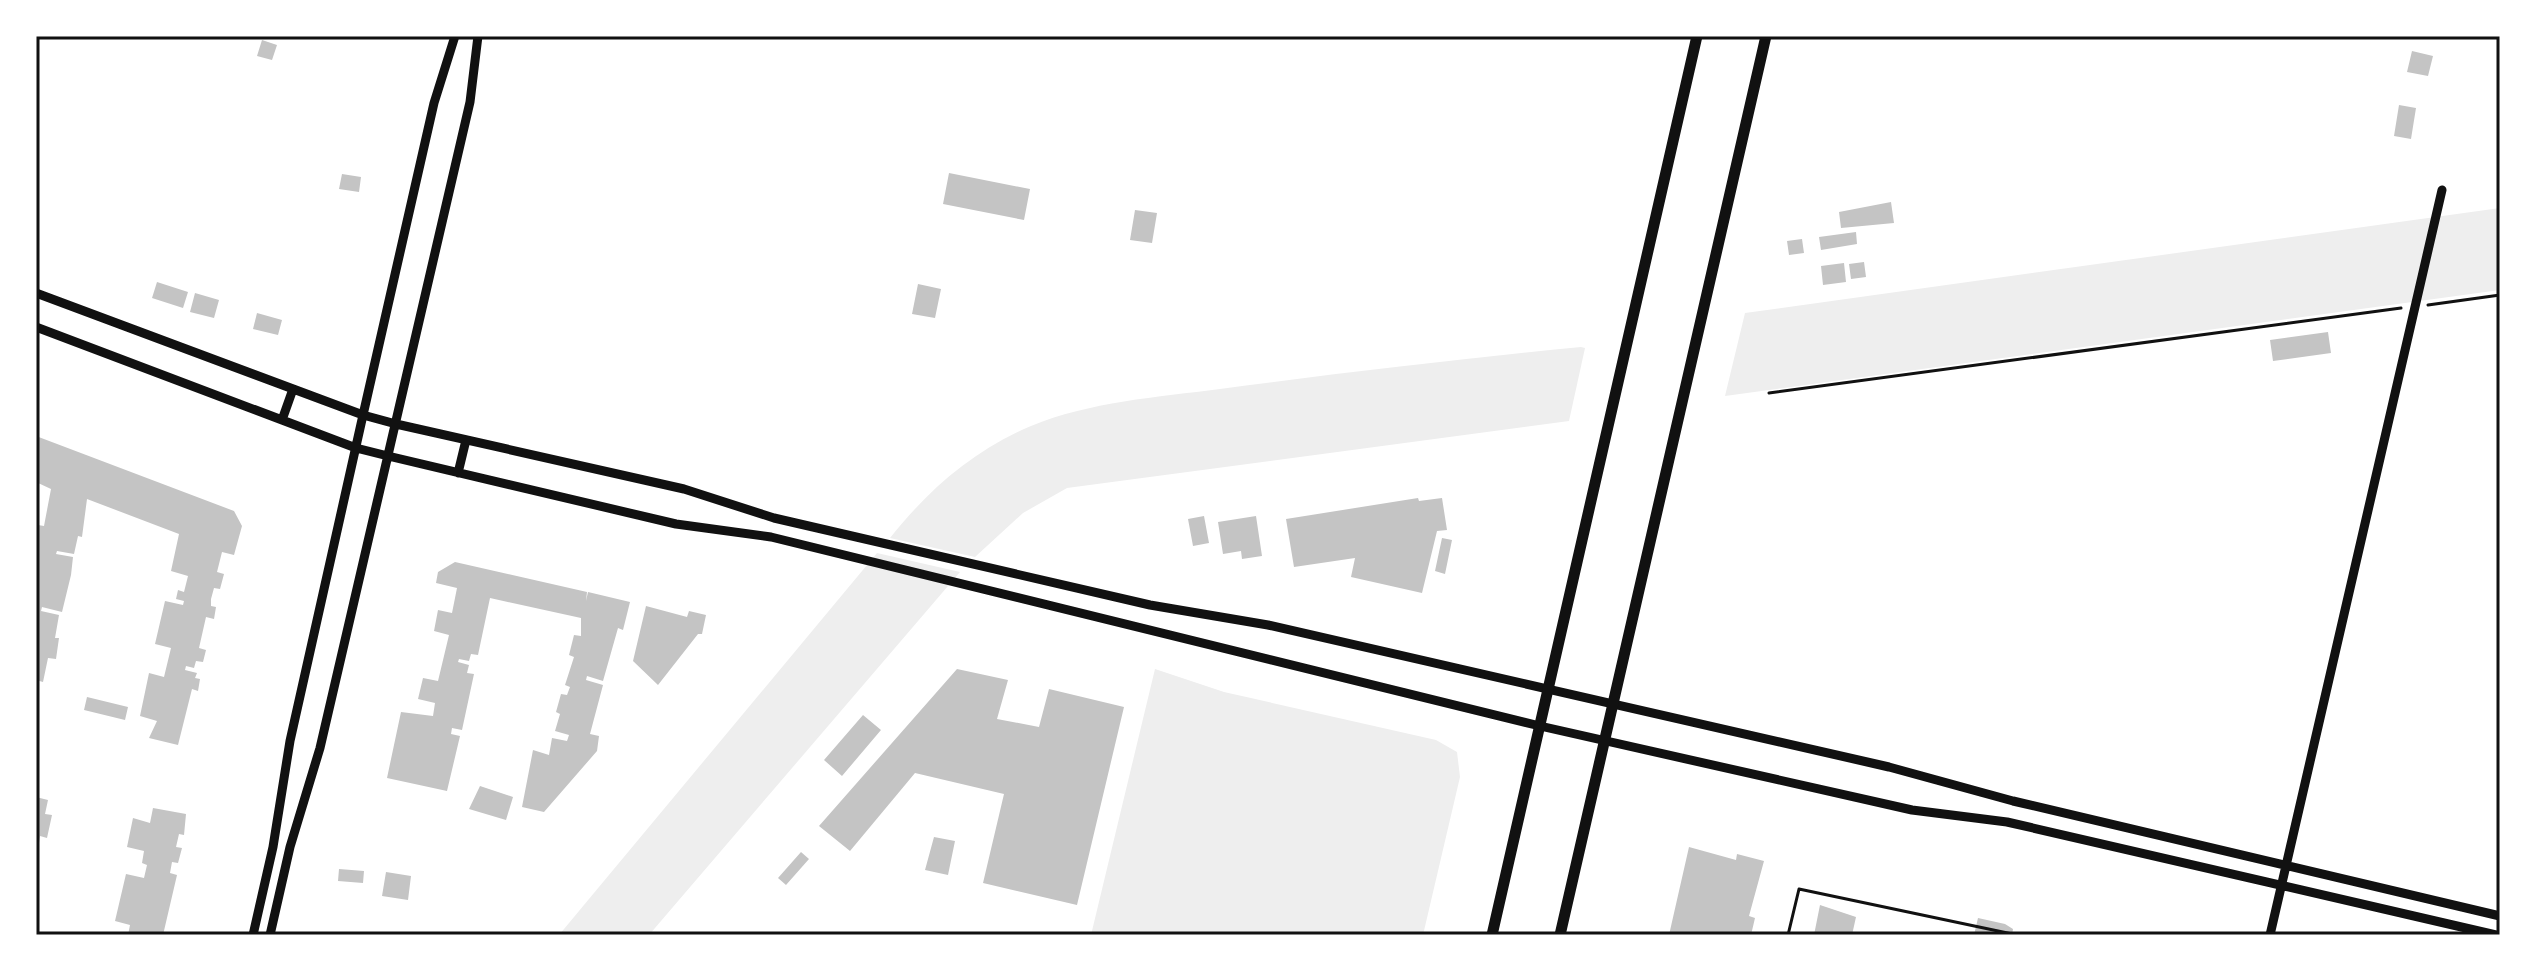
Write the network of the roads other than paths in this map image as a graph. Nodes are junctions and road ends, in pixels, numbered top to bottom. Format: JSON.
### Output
{"nodes":[{"id":1,"x":455,"y":36,"type":"edge"},
{"id":2,"x":478,"y":36,"type":"edge"},
{"id":3,"x":1697,"y":36,"type":"edge"},
{"id":4,"x":1766,"y":36,"type":"edge"},
{"id":5,"x":2442,"y":190,"type":"dead end"},
{"id":6,"x":36,"y":293,"type":"edge"},
{"id":7,"x":36,"y":327,"type":"edge"},
{"id":8,"x":293,"y":389,"type":"junction"},
{"id":9,"x":363,"y":415,"type":"junction"},
{"id":10,"x":282,"y":420,"type":"junction"},
{"id":11,"x":396,"y":424,"type":"junction"},
{"id":12,"x":466,"y":440,"type":"junction"},
{"id":13,"x":356,"y":448,"type":"junction"},
{"id":14,"x":388,"y":456,"type":"junction"},
{"id":15,"x":458,"y":473,"type":"junction"},
{"id":16,"x":1548,"y":692,"type":"junction"},
{"id":17,"x":1612,"y":705,"type":"junction"},
{"id":18,"x":1540,"y":726,"type":"junction"},
{"id":19,"x":1605,"y":739,"type":"junction"},
{"id":20,"x":2286,"y":866,"type":"junction"},
{"id":21,"x":2282,"y":886,"type":"junction"},
{"id":22,"x":2500,"y":916,"type":"edge"},
{"id":23,"x":253,"y":935,"type":"edge"},
{"id":24,"x":270,"y":935,"type":"edge"},
{"id":25,"x":1492,"y":935,"type":"edge"},
{"id":26,"x":1560,"y":935,"type":"edge"},
{"id":27,"x":2270,"y":935,"type":"edge"},
{"id":28,"x":2496,"y":935,"type":"edge"}],
"edges":[{"from":1,"to":9,"type":"street"},
{"from":2,"to":11,"type":"street"},
{"from":3,"to":16,"type":"main road"},
{"from":4,"to":17,"type":"main road"},
{"from":5,"to":20,"type":"street"},
{"from":6,"to":8,"type":"street"},
{"from":7,"to":10,"type":"street"},
{"from":8,"to":9,"type":"street"},
{"from":8,"to":10,"type":"street"},
{"from":9,"to":11,"type":"street"},
{"from":9,"to":13,"type":"street"},
{"from":10,"to":13,"type":"street"},
{"from":11,"to":12,"type":"street"},
{"from":11,"to":14,"type":"street"},
{"from":12,"to":15,"type":"street"},
{"from":12,"to":16,"type":"street"},
{"from":13,"to":14,"type":"street"},
{"from":13,"to":23,"type":"street"},
{"from":14,"to":15,"type":"street"},
{"from":14,"to":24,"type":"street"},
{"from":15,"to":18,"type":"street"},
{"from":16,"to":17,"type":"street"},
{"from":16,"to":18,"type":"main road"},
{"from":17,"to":19,"type":"main road"},
{"from":17,"to":20,"type":"street"},
{"from":18,"to":19,"type":"street"},
{"from":18,"to":25,"type":"main road"},
{"from":19,"to":21,"type":"street"},
{"from":19,"to":26,"type":"main road"},
{"from":20,"to":21,"type":"street"},
{"from":20,"to":22,"type":"street"},
{"from":21,"to":27,"type":"street"},
{"from":21,"to":28,"type":"street"}]}
